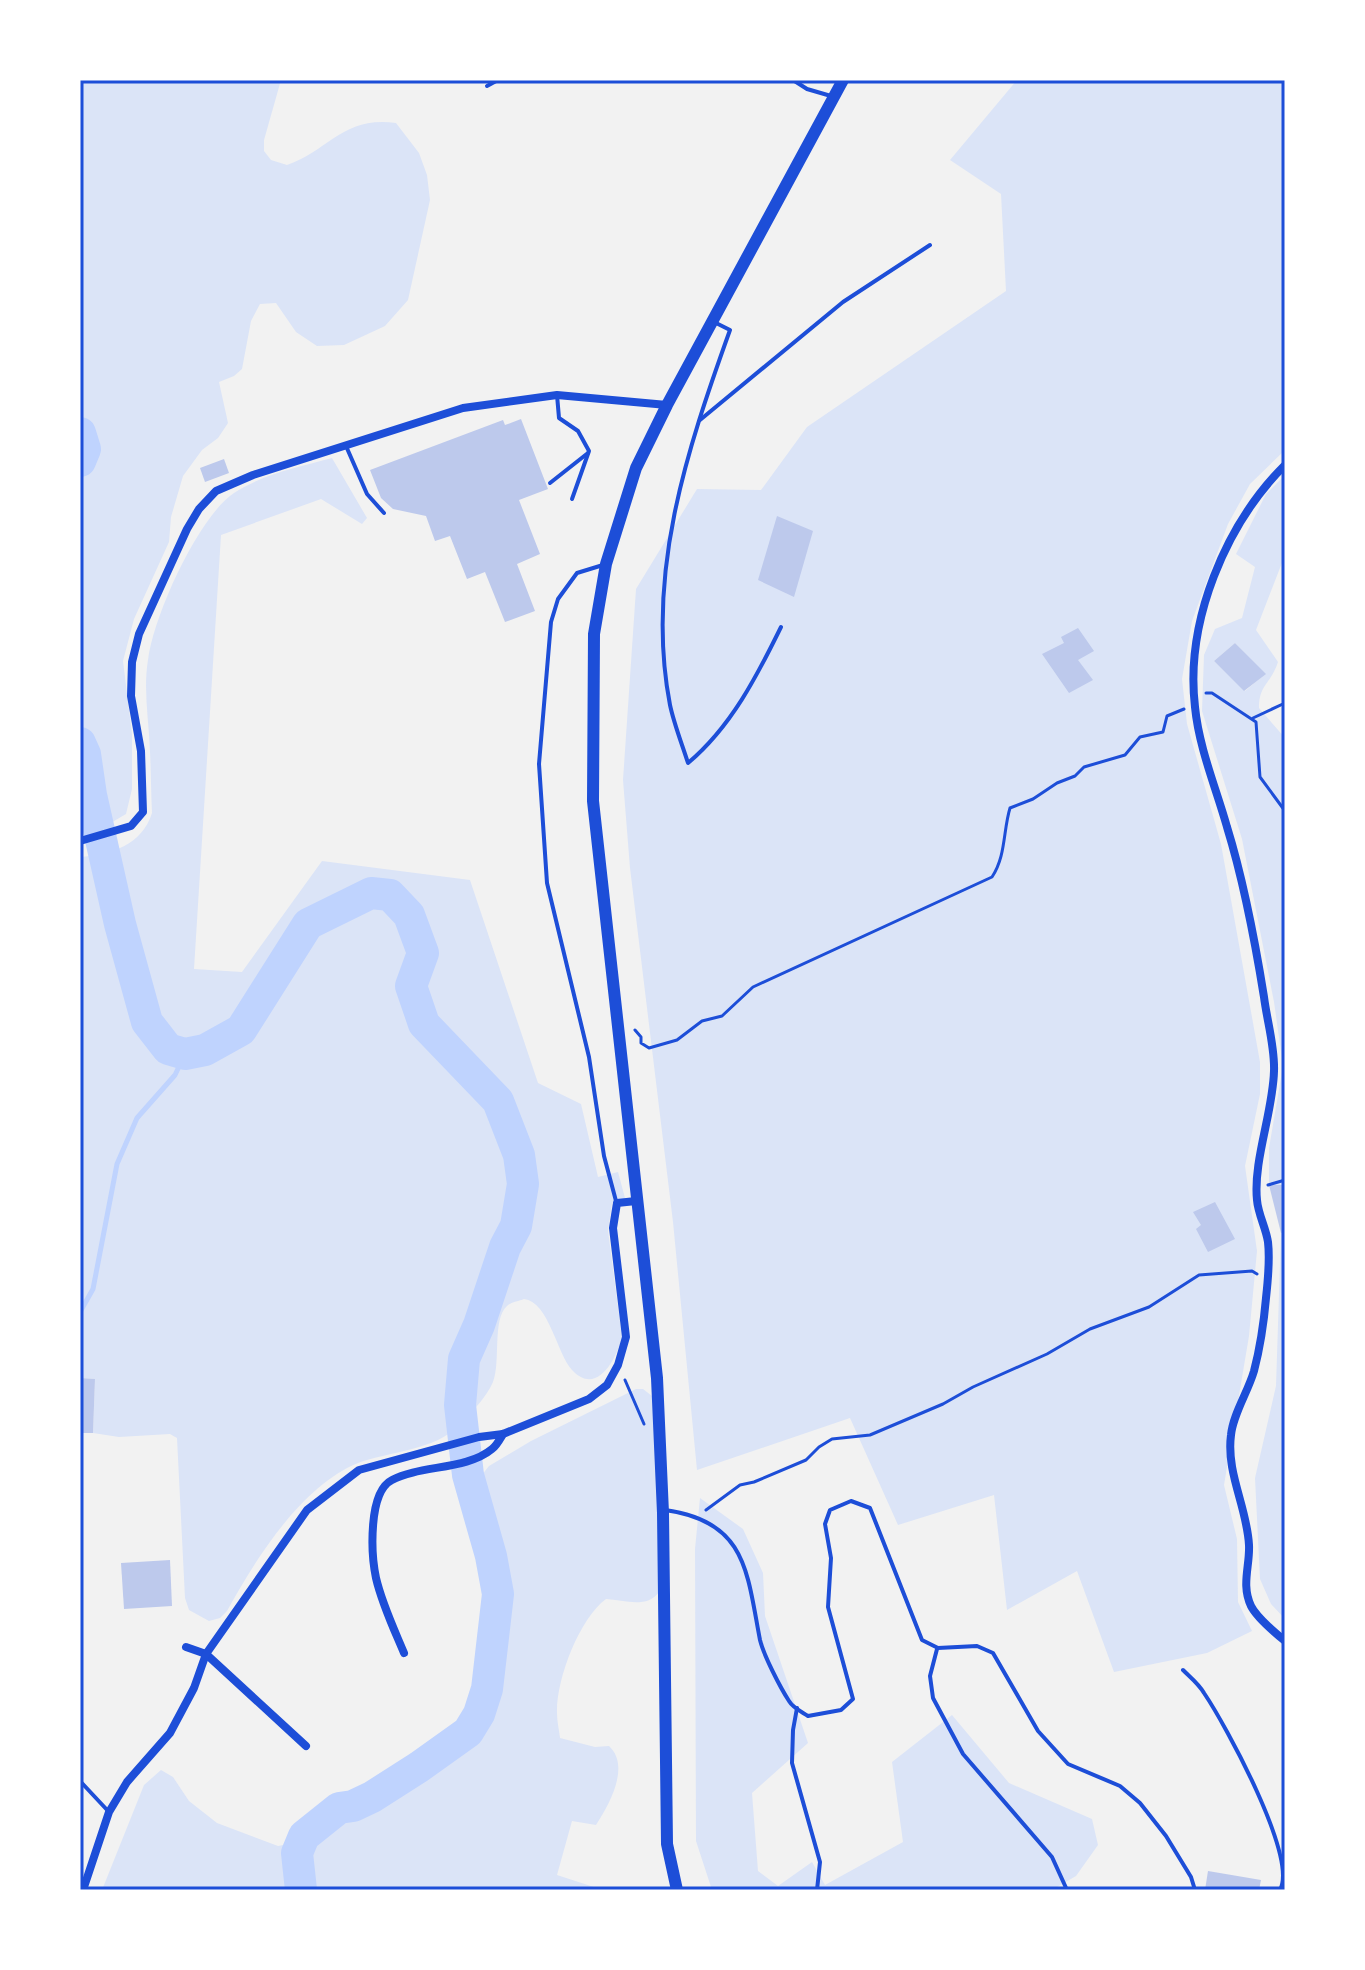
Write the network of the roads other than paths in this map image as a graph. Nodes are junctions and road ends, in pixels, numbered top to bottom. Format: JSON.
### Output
{"nodes":[{"id":1,"x":498,"y":80,"type":"edge"},
{"id":2,"x":793,"y":80,"type":"edge"},
{"id":3,"x":843,"y":80,"type":"edge"},
{"id":4,"x":487,"y":86,"type":"dead end"},
{"id":5,"x":834,"y":97,"type":"junction"},
{"id":6,"x":930,"y":245,"type":"dead end"},
{"id":7,"x":712,"y":321,"type":"junction"},
{"id":8,"x":557,"y":395,"type":"junction"},
{"id":9,"x":667,"y":405,"type":"junction"},
{"id":10,"x":697,"y":422,"type":"junction"},
{"id":11,"x":346,"y":444,"type":"junction"},
{"id":12,"x":589,"y":451,"type":"junction"},
{"id":13,"x":1285,"y":465,"type":"edge"},
{"id":14,"x":550,"y":483,"type":"dead end"},
{"id":15,"x":572,"y":499,"type":"dead end"},
{"id":16,"x":384,"y":513,"type":"dead end"},
{"id":17,"x":606,"y":564,"type":"junction"},
{"id":18,"x":781,"y":627,"type":"dead end"},
{"id":19,"x":80,"y":841,"type":"edge"},
{"id":20,"x":636,"y":1201,"type":"junction"},
{"id":21,"x":617,"y":1203,"type":"junction"},
{"id":22,"x":503,"y":1434,"type":"junction"},
{"id":23,"x":663,"y":1509,"type":"junction"},
{"id":24,"x":1285,"y":1641,"type":"edge"},
{"id":25,"x":186,"y":1647,"type":"dead end"},
{"id":26,"x":938,"y":1648,"type":"junction"},
{"id":27,"x":404,"y":1653,"type":"dead end"},
{"id":28,"x":206,"y":1654,"type":"junction"},
{"id":29,"x":1183,"y":1670,"type":"dead end"},
{"id":30,"x":797,"y":1708,"type":"junction"},
{"id":31,"x":306,"y":1746,"type":"dead end"},
{"id":32,"x":80,"y":1781,"type":"edge"},
{"id":33,"x":109,"y":1812,"type":"junction"},
{"id":34,"x":83,"y":1890,"type":"edge"},
{"id":35,"x":677,"y":1890,"type":"edge"},
{"id":36,"x":817,"y":1890,"type":"edge"},
{"id":37,"x":1067,"y":1890,"type":"edge"},
{"id":38,"x":1195,"y":1890,"type":"edge"},
{"id":39,"x":1280,"y":1890,"type":"edge"}],
"edges":[{"from":1,"to":4,"type":"lane"},
{"from":2,"to":5,"type":"lane"},
{"from":3,"to":5,"type":"main road"},
{"from":5,"to":7,"type":"main road"},
{"from":6,"to":10,"type":"lane"},
{"from":7,"to":9,"type":"main road"},
{"from":7,"to":10,"type":"lane"},
{"from":8,"to":9,"type":"street"},
{"from":8,"to":11,"type":"street"},
{"from":8,"to":12,"type":"lane"},
{"from":9,"to":17,"type":"main road"},
{"from":10,"to":18,"type":"lane"},
{"from":11,"to":16,"type":"lane"},
{"from":11,"to":19,"type":"street"},
{"from":12,"to":14,"type":"lane"},
{"from":12,"to":15,"type":"lane"},
{"from":13,"to":24,"type":"street"},
{"from":17,"to":20,"type":"main road"},
{"from":17,"to":21,"type":"lane"},
{"from":20,"to":21,"type":"street"},
{"from":20,"to":23,"type":"main road"},
{"from":21,"to":22,"type":"street"},
{"from":22,"to":27,"type":"street"},
{"from":22,"to":28,"type":"street"},
{"from":23,"to":30,"type":"lane"},
{"from":23,"to":35,"type":"main road"},
{"from":25,"to":28,"type":"street"},
{"from":26,"to":30,"type":"lane"},
{"from":26,"to":37,"type":"lane"},
{"from":26,"to":38,"type":"lane"},
{"from":28,"to":31,"type":"street"},
{"from":28,"to":33,"type":"street"},
{"from":29,"to":39,"type":"lane"},
{"from":30,"to":36,"type":"lane"},
{"from":32,"to":33,"type":"lane"},
{"from":33,"to":34,"type":"street"}]}
